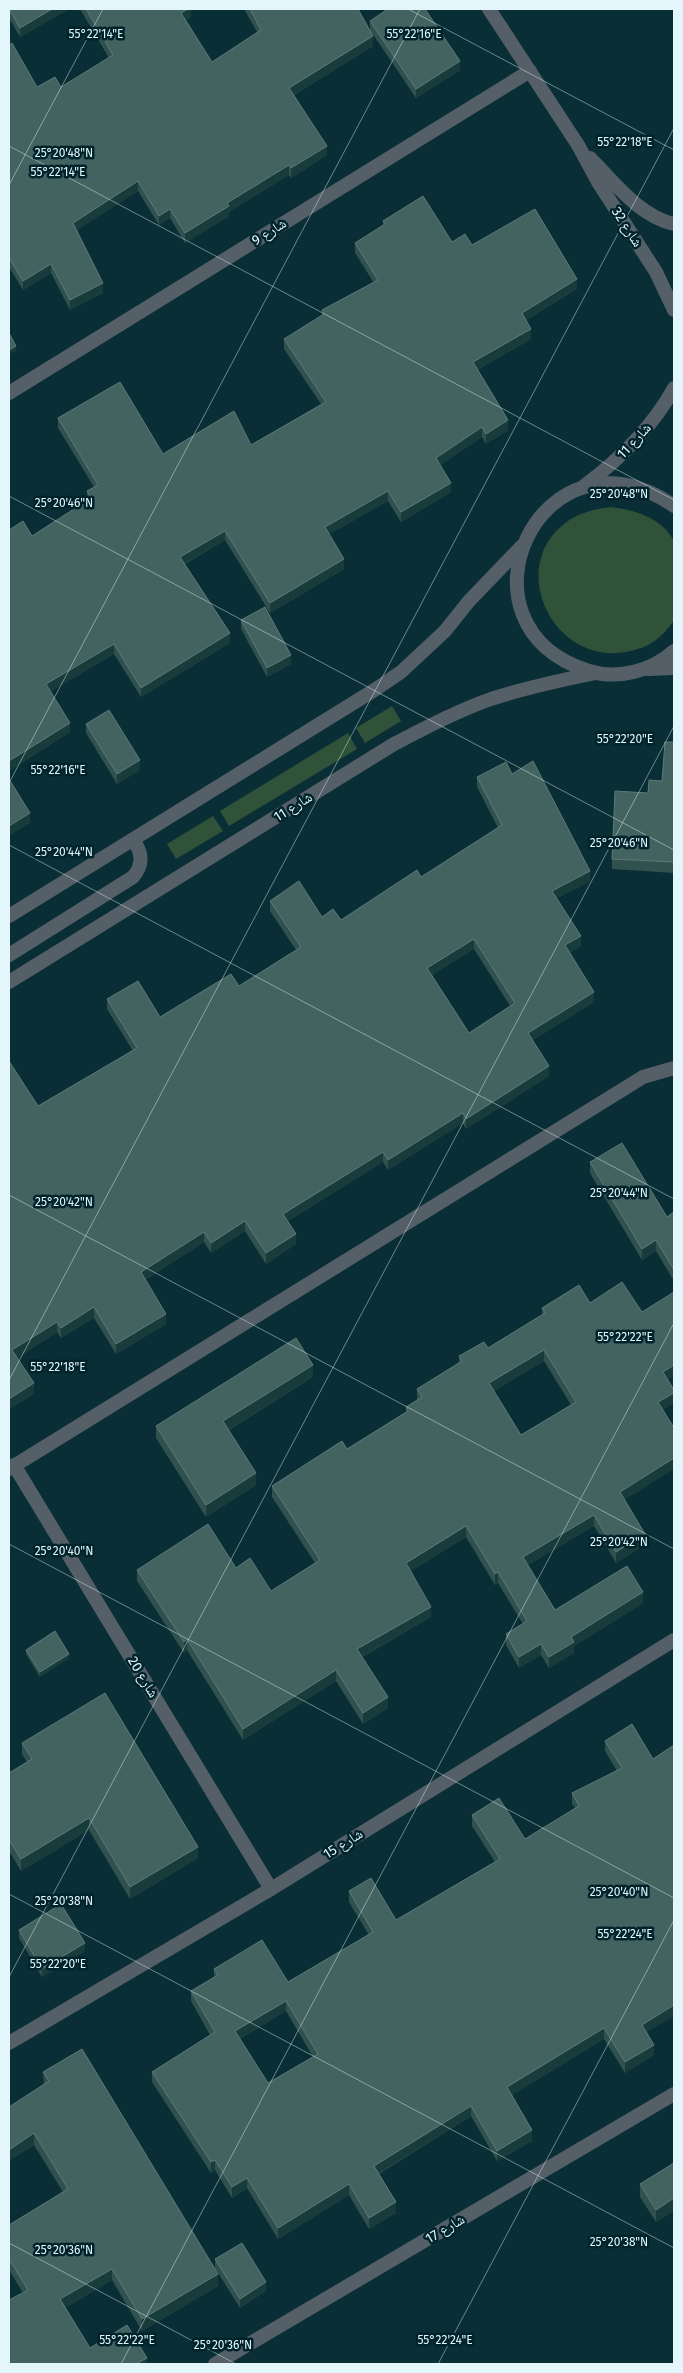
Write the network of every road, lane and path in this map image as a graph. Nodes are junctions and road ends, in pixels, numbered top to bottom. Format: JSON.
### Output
{"nodes":[{"id":1,"x":489,"y":9,"type":"edge"},
{"id":2,"x":530,"y":71,"type":"junction"},
{"id":3,"x":578,"y":145,"type":"junction"},
{"id":4,"x":674,"y":224,"type":"edge"},
{"id":5,"x":674,"y":310,"type":"edge"},
{"id":6,"x":674,"y":388,"type":"edge"},
{"id":7,"x":9,"y":393,"type":"edge"},
{"id":8,"x":584,"y":486,"type":"junction"},
{"id":9,"x":674,"y":506,"type":"edge"},
{"id":10,"x":522,"y":546,"type":"junction"},
{"id":11,"x":674,"y":652,"type":"edge"},
{"id":12,"x":674,"y":668,"type":"edge"},
{"id":13,"x":646,"y":669,"type":"junction"},
{"id":14,"x":596,"y":673,"type":"junction"},
{"id":15,"x":133,"y":840,"type":"junction"},
{"id":16,"x":9,"y":916,"type":"edge"},
{"id":17,"x":9,"y":955,"type":"edge"},
{"id":18,"x":9,"y":982,"type":"edge"},
{"id":19,"x":674,"y":1068,"type":"edge"},
{"id":20,"x":12,"y":1467,"type":"edge"},
{"id":21,"x":674,"y":1640,"type":"edge"},
{"id":22,"x":271,"y":1889,"type":"junction"},
{"id":23,"x":9,"y":2043,"type":"edge"},
{"id":24,"x":674,"y":2094,"type":"edge"},
{"id":25,"x":215,"y":2364,"type":"edge"}],
"edges":[{"from":1,"to":2,"type":"street","name":"شارع 32"},
{"from":2,"to":3,"type":"street","name":"شارع 32"},
{"from":2,"to":7,"type":"street","name":"شارع 9"},
{"from":3,"to":4,"type":"street","name":"شارع 32"},
{"from":3,"to":5,"type":"street","name":"شارع 32"},
{"from":6,"to":8,"type":"street","name":"شارع 11"},
{"from":8,"to":9,"type":"street"},
{"from":8,"to":10,"type":"street"},
{"from":10,"to":14,"type":"street"},
{"from":10,"to":15,"type":"street"},
{"from":11,"to":13,"type":"street"},
{"from":12,"to":13,"type":"street"},
{"from":13,"to":14,"type":"street"},
{"from":14,"to":18,"type":"street","name":"شارع 11"},
{"from":15,"to":16,"type":"street"},
{"from":15,"to":17,"type":"street"},
{"from":19,"to":20,"type":"street"},
{"from":20,"to":22,"type":"street","name":"شارع 20"},
{"from":21,"to":22,"type":"street","name":"شارع 15"},
{"from":22,"to":23,"type":"street","name":"شارع 15"},
{"from":24,"to":25,"type":"street","name":"شارع 17"}]}
